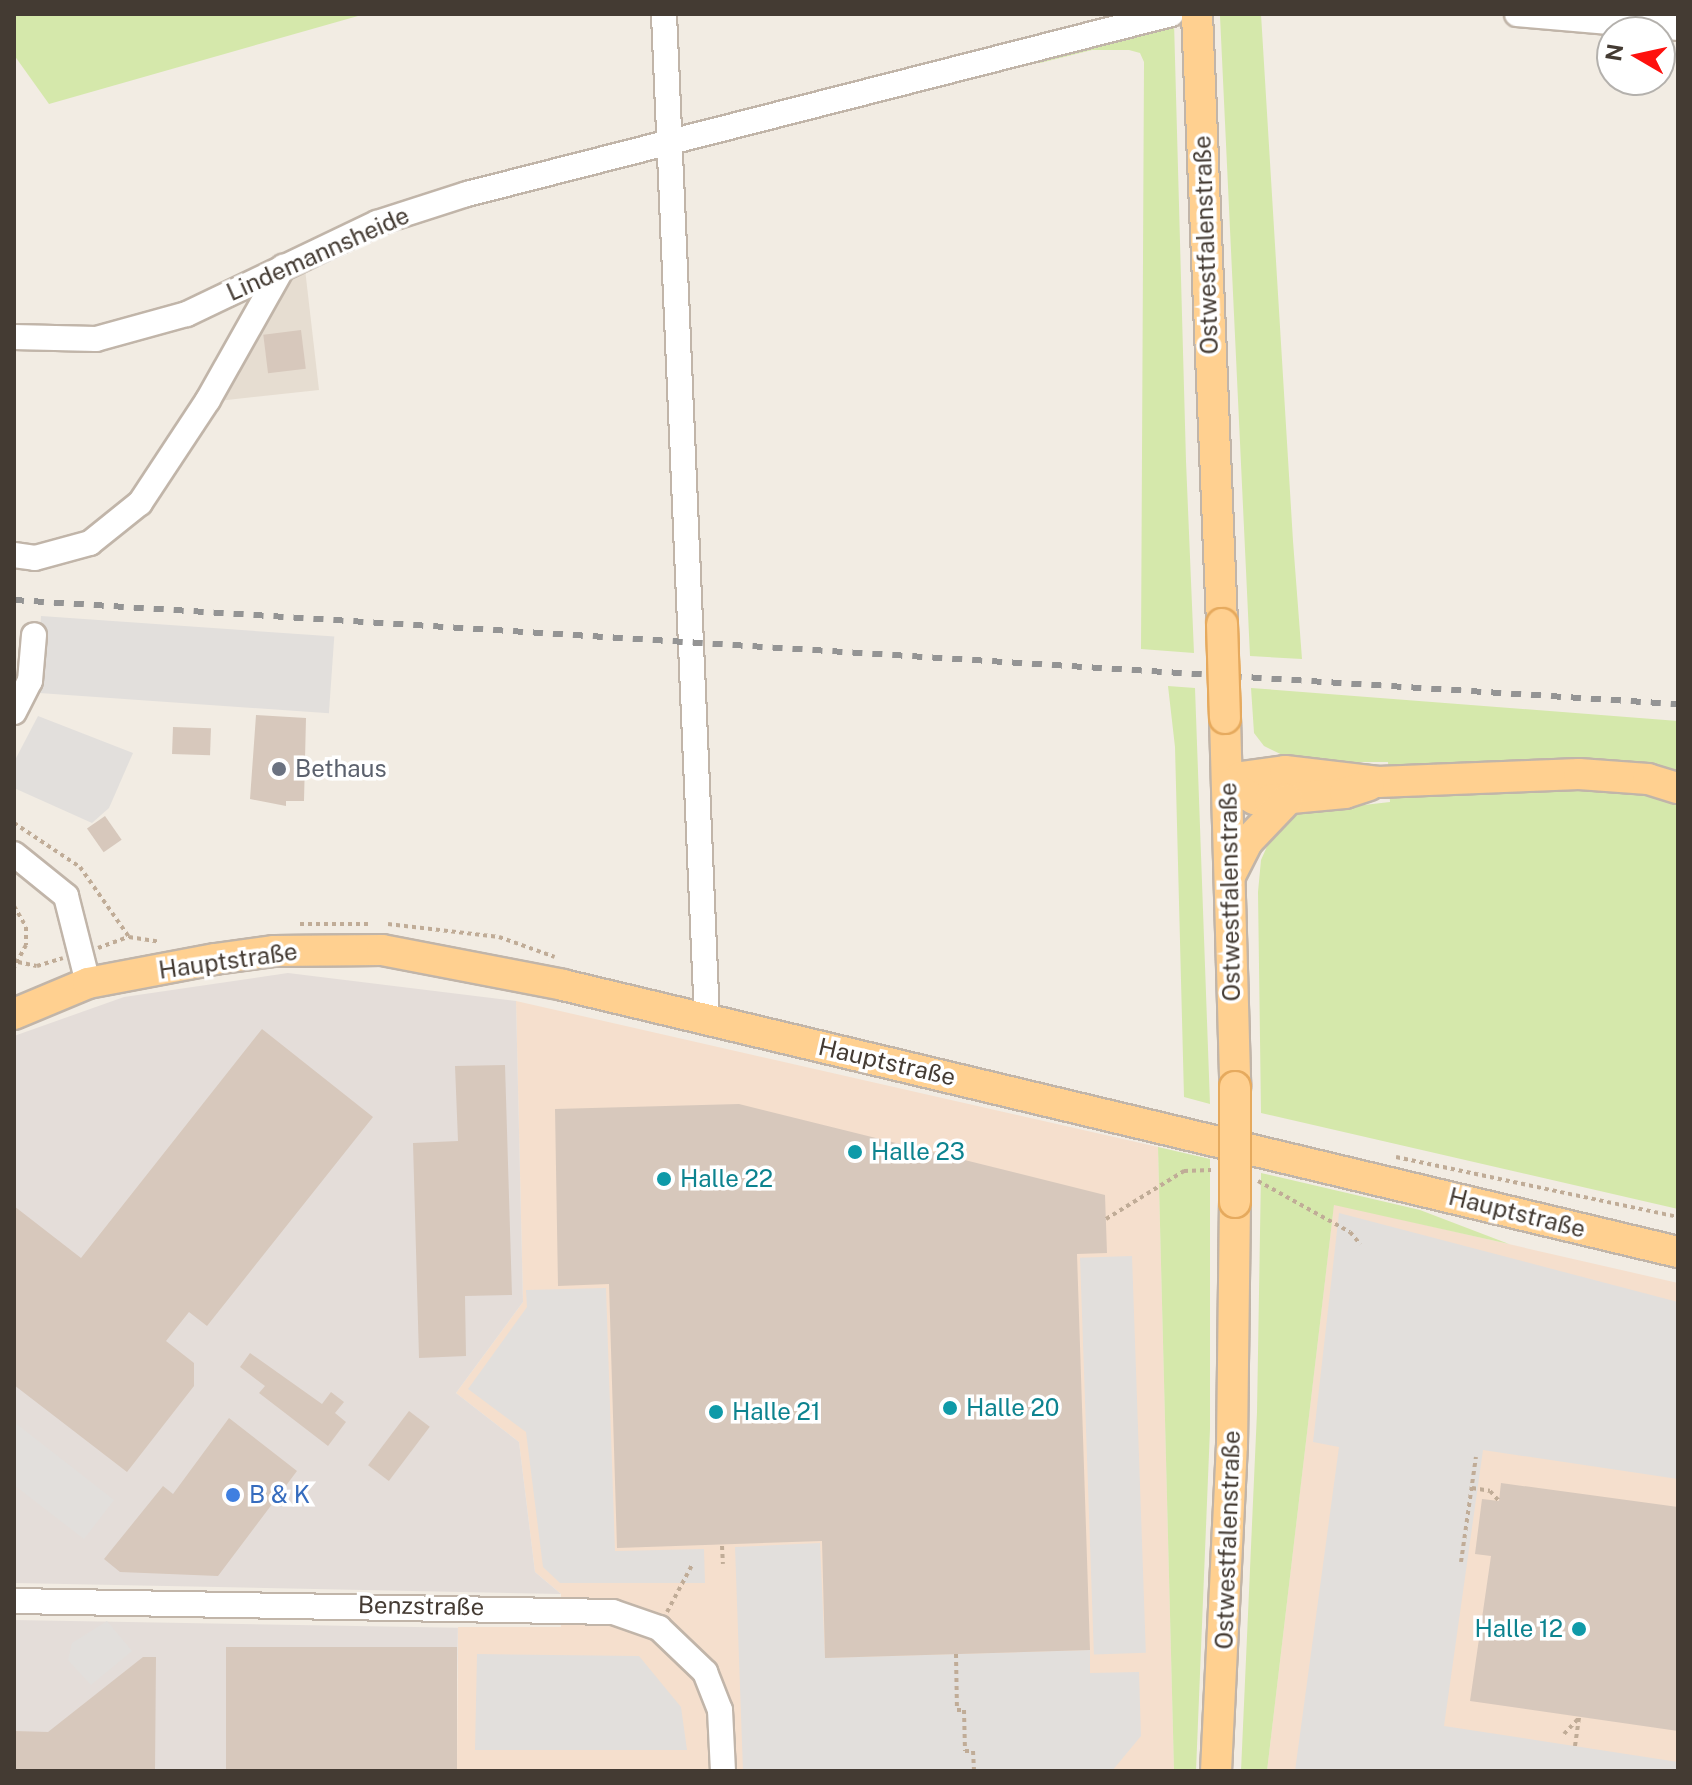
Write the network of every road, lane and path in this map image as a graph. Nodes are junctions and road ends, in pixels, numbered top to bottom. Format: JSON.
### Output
{"nodes":[{"id":1,"x":664,"y":14,"type":"edge"},
{"id":2,"x":1171,"y":14,"type":"edge"},
{"id":3,"x":1197,"y":14,"type":"edge"},
{"id":4,"x":1517,"y":14,"type":"edge"},
{"id":5,"x":1678,"y":28,"type":"edge"},
{"id":6,"x":668,"y":140,"type":"junction"},
{"id":7,"x":283,"y":267,"type":"junction"},
{"id":8,"x":14,"y":337,"type":"edge"},
{"id":9,"x":14,"y":555,"type":"edge"},
{"id":10,"x":34,"y":635,"type":"dead end"},
{"id":11,"x":14,"y":712,"type":"edge"},
{"id":12,"x":1225,"y":718,"type":"junction"},
{"id":13,"x":1228,"y":785,"type":"junction"},
{"id":14,"x":1286,"y":786,"type":"junction"},
{"id":15,"x":1678,"y":788,"type":"edge"},
{"id":16,"x":14,"y":823,"type":"edge"},
{"id":17,"x":14,"y":854,"type":"edge"},
{"id":18,"x":1231,"y":875,"type":"junction"},
{"id":19,"x":14,"y":906,"type":"edge"},
{"id":20,"x":129,"y":937,"type":"dead end"},
{"id":21,"x":14,"y":968,"type":"edge"},
{"id":22,"x":88,"y":983,"type":"junction"},
{"id":23,"x":14,"y":1014,"type":"edge"},
{"id":24,"x":707,"y":1019,"type":"junction"},
{"id":25,"x":1382,"y":1154,"type":"dead end"},
{"id":26,"x":1678,"y":1217,"type":"edge"},
{"id":27,"x":1678,"y":1252,"type":"edge"},
{"id":28,"x":1476,"y":1457,"type":"dead end"},
{"id":29,"x":1472,"y":1488,"type":"junction"},
{"id":30,"x":1499,"y":1501,"type":"dead end"},
{"id":31,"x":722,"y":1546,"type":"dead end"},
{"id":32,"x":1461,"y":1562,"type":"dead end"},
{"id":33,"x":723,"y":1564,"type":"dead end"},
{"id":34,"x":692,"y":1565,"type":"dead end"},
{"id":35,"x":14,"y":1601,"type":"edge"},
{"id":36,"x":659,"y":1628,"type":"junction"},
{"id":37,"x":956,"y":1654,"type":"dead end"},
{"id":38,"x":1564,"y":1734,"type":"dead end"},
{"id":39,"x":1575,"y":1746,"type":"dead end"},
{"id":40,"x":723,"y":1771,"type":"edge"},
{"id":41,"x":974,"y":1771,"type":"edge"},
{"id":42,"x":1216,"y":1771,"type":"edge"}],
"edges":[{"from":1,"to":6,"type":"street"},
{"from":2,"to":6,"type":"street","name":"Lindemannsheide"},
{"from":3,"to":12,"type":"main road","name":"Ostwestfalenstraße","bridge":true},
{"from":4,"to":5,"type":"street"},
{"from":6,"to":7,"type":"street","name":"Lindemannsheide"},
{"from":6,"to":24,"type":"street"},
{"from":7,"to":8,"type":"street","name":"Lindemannsheide"},
{"from":7,"to":9,"type":"street"},
{"from":10,"to":11,"type":"street"},
{"from":12,"to":13,"type":"main road","name":"Ostwestfalenstraße"},
{"from":12,"to":14,"type":"main road"},
{"from":13,"to":14,"type":"main road"},
{"from":13,"to":18,"type":"main road","name":"Ostwestfalenstraße"},
{"from":14,"to":15,"type":"main road"},
{"from":14,"to":18,"type":"main road"},
{"from":16,"to":20,"type":"path"},
{"from":17,"to":22,"type":"street"},
{"from":18,"to":42,"type":"main road","name":"Ostwestfalenstraße","bridge":true},
{"from":19,"to":21,"type":"path"},
{"from":22,"to":23,"type":"main road","name":"Hauptstraße"},
{"from":22,"to":24,"type":"main road","name":"Hauptstraße"},
{"from":24,"to":27,"type":"main road","name":"Hauptstraße"},
{"from":25,"to":26,"type":"path"},
{"from":28,"to":29,"type":"path"},
{"from":29,"to":30,"type":"path"},
{"from":29,"to":32,"type":"path"},
{"from":31,"to":33,"type":"path"},
{"from":34,"to":36,"type":"path"},
{"from":35,"to":36,"type":"street","name":"Benzstraße"},
{"from":36,"to":40,"type":"street","name":"Benzstraße"},
{"from":37,"to":41,"type":"path"},
{"from":38,"to":39,"type":"path"}]}
